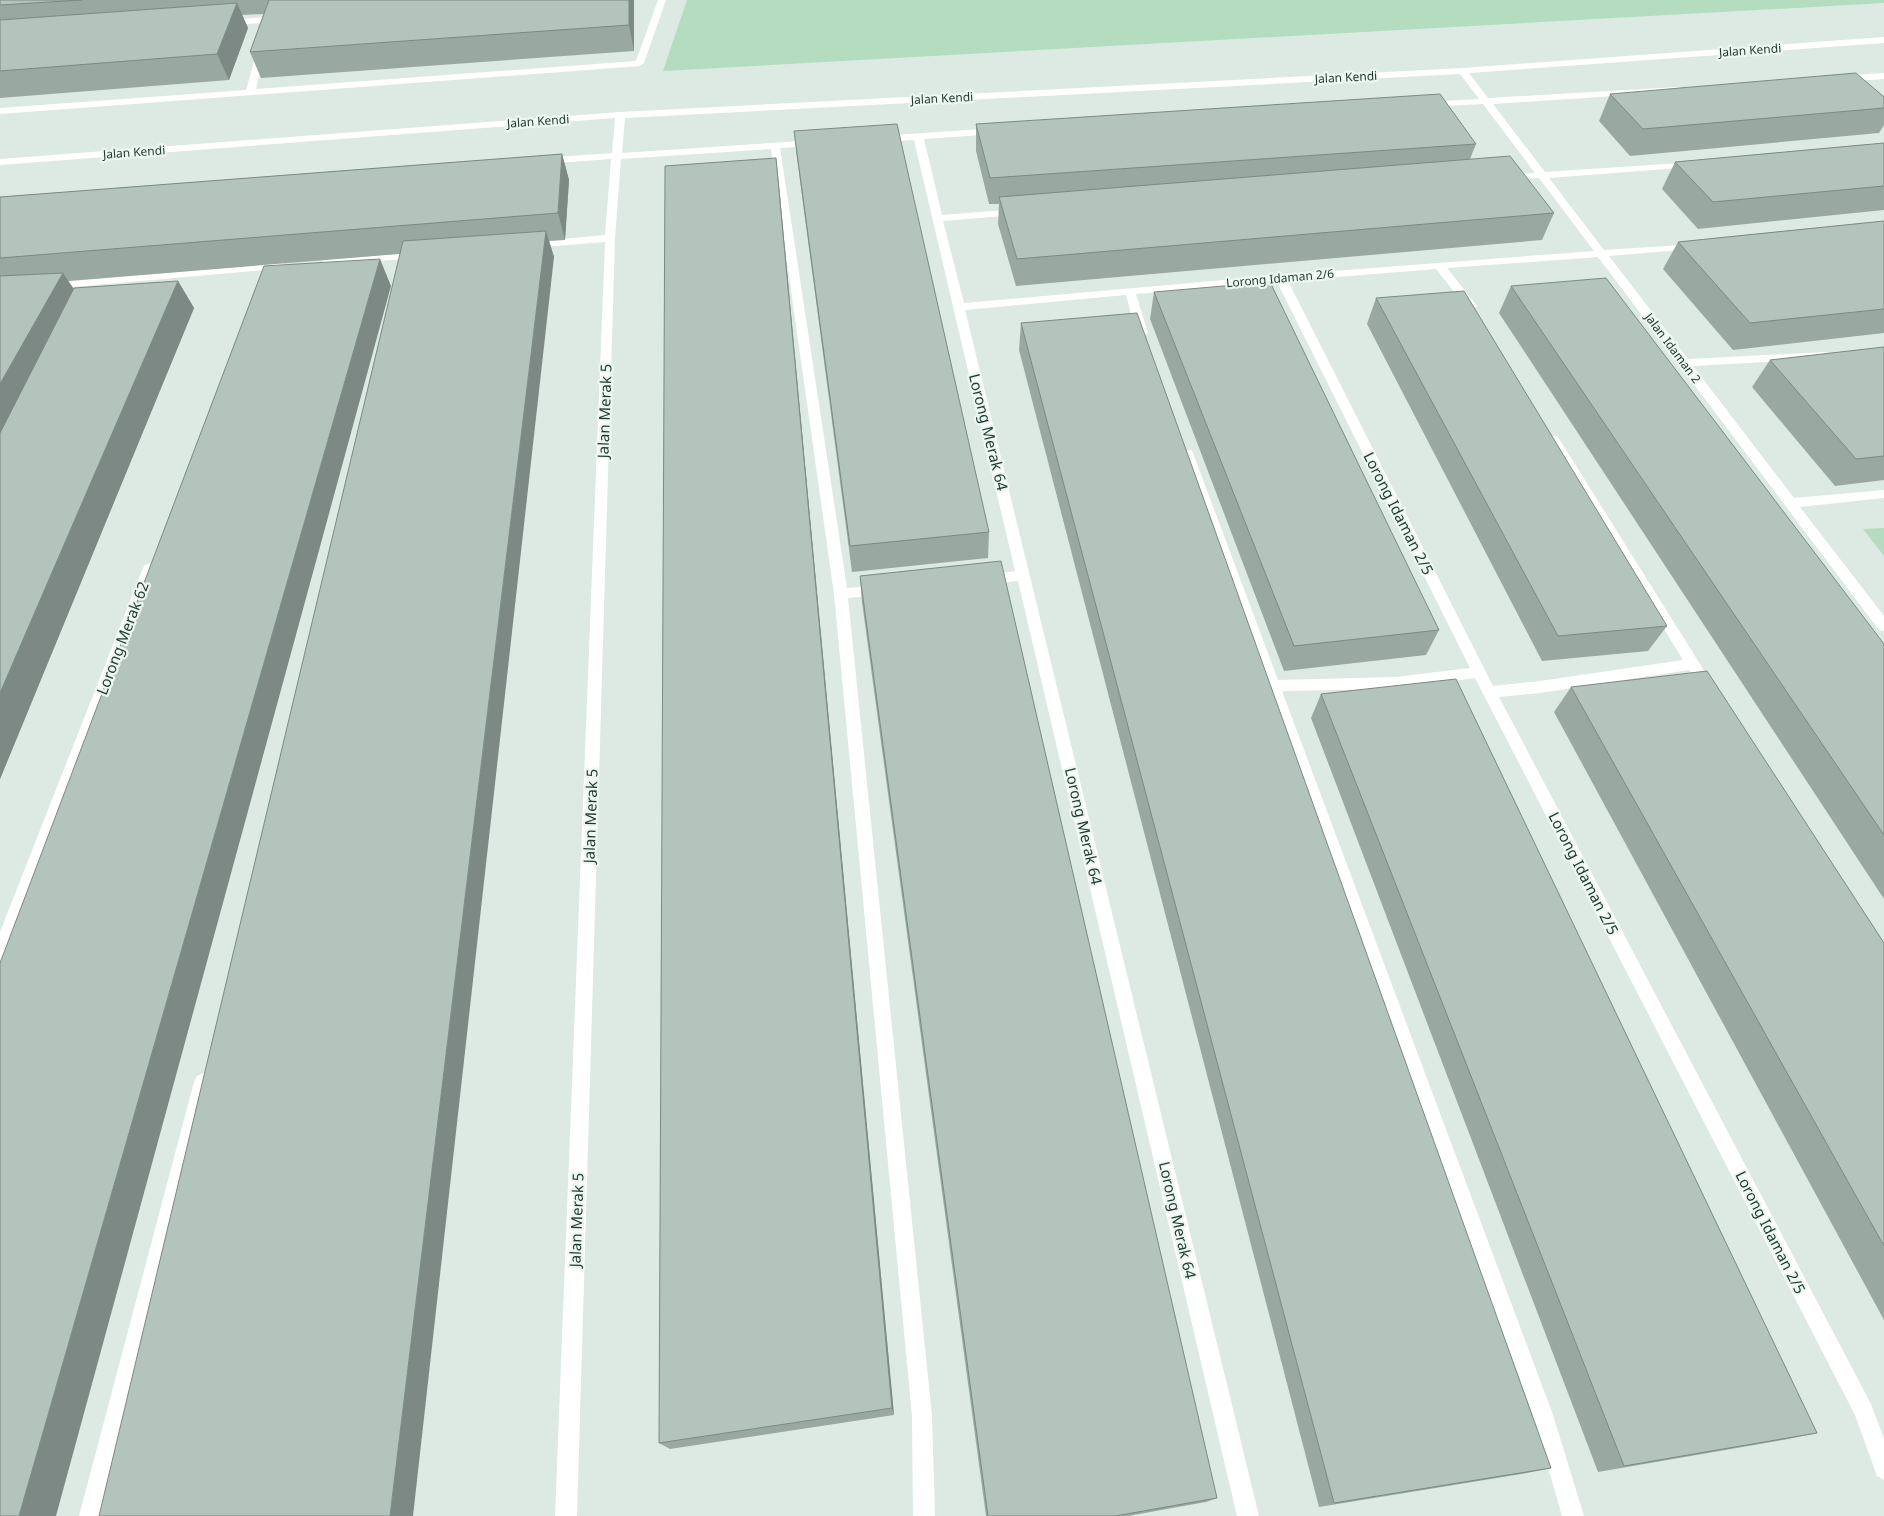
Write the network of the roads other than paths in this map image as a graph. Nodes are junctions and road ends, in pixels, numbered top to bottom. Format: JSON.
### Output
{"nodes":[{"id":1,"x":662,"y":0,"type":"edge"},
{"id":2,"x":289,"y":19,"type":"edge"},
{"id":3,"x":219,"y":23,"type":"edge"},
{"id":4,"x":267,"y":28,"type":"junction"},
{"id":5,"x":1884,"y":40,"type":"edge"},
{"id":6,"x":1463,"y":71,"type":"junction"},
{"id":7,"x":1884,"y":76,"type":"edge"},
{"id":8,"x":1834,"y":79,"type":"edge"},
{"id":9,"x":1685,"y":89,"type":"edge"},
{"id":10,"x":250,"y":93,"type":"junction"},
{"id":11,"x":1486,"y":101,"type":"junction"},
{"id":12,"x":1416,"y":105,"type":"edge"},
{"id":13,"x":0,"y":111,"type":"edge"},
{"id":14,"x":620,"y":115,"type":"junction"},
{"id":15,"x":1007,"y":131,"type":"edge"},
{"id":16,"x":918,"y":136,"type":"junction"},
{"id":17,"x":870,"y":139,"type":"edge"},
{"id":18,"x":823,"y":142,"type":"edge"},
{"id":19,"x":775,"y":145,"type":"junction"},
{"id":20,"x":618,"y":155,"type":"junction"},
{"id":21,"x":0,"y":162,"type":"edge"},
{"id":22,"x":528,"y":162,"type":"edge"},
{"id":23,"x":1707,"y":163,"type":"edge"},
{"id":24,"x":1542,"y":175,"type":"junction"},
{"id":25,"x":1494,"y":179,"type":"edge"},
{"id":26,"x":1023,"y":212,"type":"edge"},
{"id":27,"x":938,"y":218,"type":"junction"},
{"id":28,"x":610,"y":238,"type":"junction"},
{"id":29,"x":1709,"y":245,"type":"edge"},
{"id":30,"x":524,"y":246,"type":"edge"},
{"id":31,"x":427,"y":254,"type":"edge"},
{"id":32,"x":1602,"y":254,"type":"junction"},
{"id":33,"x":313,"y":264,"type":"edge"},
{"id":34,"x":294,"y":265,"type":"edge"},
{"id":35,"x":1439,"y":266,"type":"junction"},
{"id":36,"x":266,"y":268,"type":"junction"},
{"id":37,"x":1281,"y":278,"type":"junction"},
{"id":38,"x":93,"y":283,"type":"junction"},
{"id":39,"x":259,"y":286,"type":"edge"},
{"id":40,"x":37,"y":287,"type":"edge"},
{"id":41,"x":1130,"y":291,"type":"junction"},
{"id":42,"x":85,"y":298,"type":"edge"},
{"id":43,"x":959,"y":307,"type":"junction"},
{"id":44,"x":1481,"y":320,"type":"edge"},
{"id":45,"x":1145,"y":345,"type":"edge"},
{"id":46,"x":1838,"y":354,"type":"edge"},
{"id":47,"x":1685,"y":363,"type":"junction"},
{"id":48,"x":1548,"y":429,"type":"edge"},
{"id":49,"x":1181,"y":438,"type":"edge"},
{"id":50,"x":1884,"y":494,"type":"edge"},
{"id":51,"x":1791,"y":503,"type":"junction"},
{"id":52,"x":155,"y":555,"type":"edge"},
{"id":53,"x":1024,"y":574,"type":"junction"},
{"id":54,"x":968,"y":581,"type":"edge"},
{"id":55,"x":895,"y":589,"type":"edge"},
{"id":56,"x":841,"y":594,"type":"junction"},
{"id":57,"x":1884,"y":626,"type":"edge"},
{"id":58,"x":1692,"y":664,"type":"junction"},
{"id":59,"x":1479,"y":672,"type":"junction"},
{"id":60,"x":1274,"y":686,"type":"junction"},
{"id":61,"x":1489,"y":692,"type":"junction"},
{"id":62,"x":1714,"y":697,"type":"edge"},
{"id":63,"x":0,"y":954,"type":"edge"},
{"id":64,"x":208,"y":1065,"type":"edge"},
{"id":65,"x":1884,"y":1469,"type":"edge"},
{"id":66,"x":90,"y":1516,"type":"edge"},
{"id":67,"x":566,"y":1516,"type":"edge"},
{"id":68,"x":924,"y":1516,"type":"edge"},
{"id":69,"x":1248,"y":1516,"type":"edge"},
{"id":70,"x":1573,"y":1516,"type":"edge"}],
"edges":[{"from":1,"to":10,"type":"street"},
{"from":2,"to":4,"type":"street"},
{"from":3,"to":4,"type":"street"},
{"from":4,"to":10,"type":"street"},
{"from":5,"to":6,"type":"street","name":"Jalan Kendi"},
{"from":6,"to":11,"type":"street","name":"Jalan Idaman 2"},
{"from":6,"to":14,"type":"street","name":"Jalan Kendi"},
{"from":7,"to":8,"type":"street"},
{"from":9,"to":11,"type":"street"},
{"from":10,"to":13,"type":"street"},
{"from":11,"to":12,"type":"street"},
{"from":11,"to":24,"type":"street","name":"Jalan Idaman 2"},
{"from":14,"to":20,"type":"street","name":"Jalan Merak 5"},
{"from":14,"to":21,"type":"street","name":"Jalan Kendi"},
{"from":15,"to":16,"type":"street"},
{"from":16,"to":17,"type":"street"},
{"from":16,"to":27,"type":"street","name":"Lorong Merak 64"},
{"from":18,"to":19,"type":"street"},
{"from":19,"to":20,"type":"street"},
{"from":19,"to":56,"type":"street"},
{"from":20,"to":22,"type":"street"},
{"from":20,"to":28,"type":"street","name":"Jalan Merak 5"},
{"from":23,"to":24,"type":"street"},
{"from":24,"to":25,"type":"street"},
{"from":24,"to":32,"type":"street","name":"Jalan Idaman 2"},
{"from":26,"to":27,"type":"street"},
{"from":27,"to":43,"type":"street","name":"Lorong Merak 64"},
{"from":28,"to":30,"type":"street"},
{"from":28,"to":67,"type":"street","name":"Jalan Merak 5"},
{"from":29,"to":32,"type":"street","name":"Lorong Idaman 2/6"},
{"from":31,"to":33,"type":"street"},
{"from":32,"to":35,"type":"street","name":"Lorong Idaman 2/6"},
{"from":32,"to":47,"type":"street","name":"Jalan Idaman 2"},
{"from":34,"to":36,"type":"street"},
{"from":35,"to":37,"type":"street","name":"Lorong Idaman 2/6"},
{"from":35,"to":44,"type":"street"},
{"from":36,"to":38,"type":"street"},
{"from":36,"to":39,"type":"street"},
{"from":37,"to":41,"type":"street","name":"Lorong Idaman 2/6"},
{"from":37,"to":59,"type":"street","name":"Lorong Idaman 2/5"},
{"from":38,"to":40,"type":"street"},
{"from":38,"to":42,"type":"street"},
{"from":41,"to":43,"type":"street","name":"Lorong Idaman 2/6"},
{"from":41,"to":45,"type":"street"},
{"from":43,"to":53,"type":"street","name":"Lorong Merak 64"},
{"from":46,"to":47,"type":"street"},
{"from":47,"to":51,"type":"street","name":"Jalan Idaman 2"},
{"from":48,"to":58,"type":"street"},
{"from":49,"to":60,"type":"street"},
{"from":50,"to":51,"type":"street"},
{"from":51,"to":57,"type":"street","name":"Jalan Idaman 2"},
{"from":52,"to":63,"type":"street","name":"Lorong Merak 62"},
{"from":53,"to":54,"type":"street"},
{"from":53,"to":69,"type":"street","name":"Lorong Merak 64"},
{"from":55,"to":56,"type":"street"},
{"from":56,"to":68,"type":"street"},
{"from":58,"to":61,"type":"street"},
{"from":58,"to":62,"type":"street"},
{"from":59,"to":60,"type":"street"},
{"from":59,"to":61,"type":"street","name":"Lorong Idaman 2/5"},
{"from":60,"to":70,"type":"street"},
{"from":61,"to":65,"type":"street","name":"Lorong Idaman 2/5"},
{"from":64,"to":66,"type":"street"}]}
